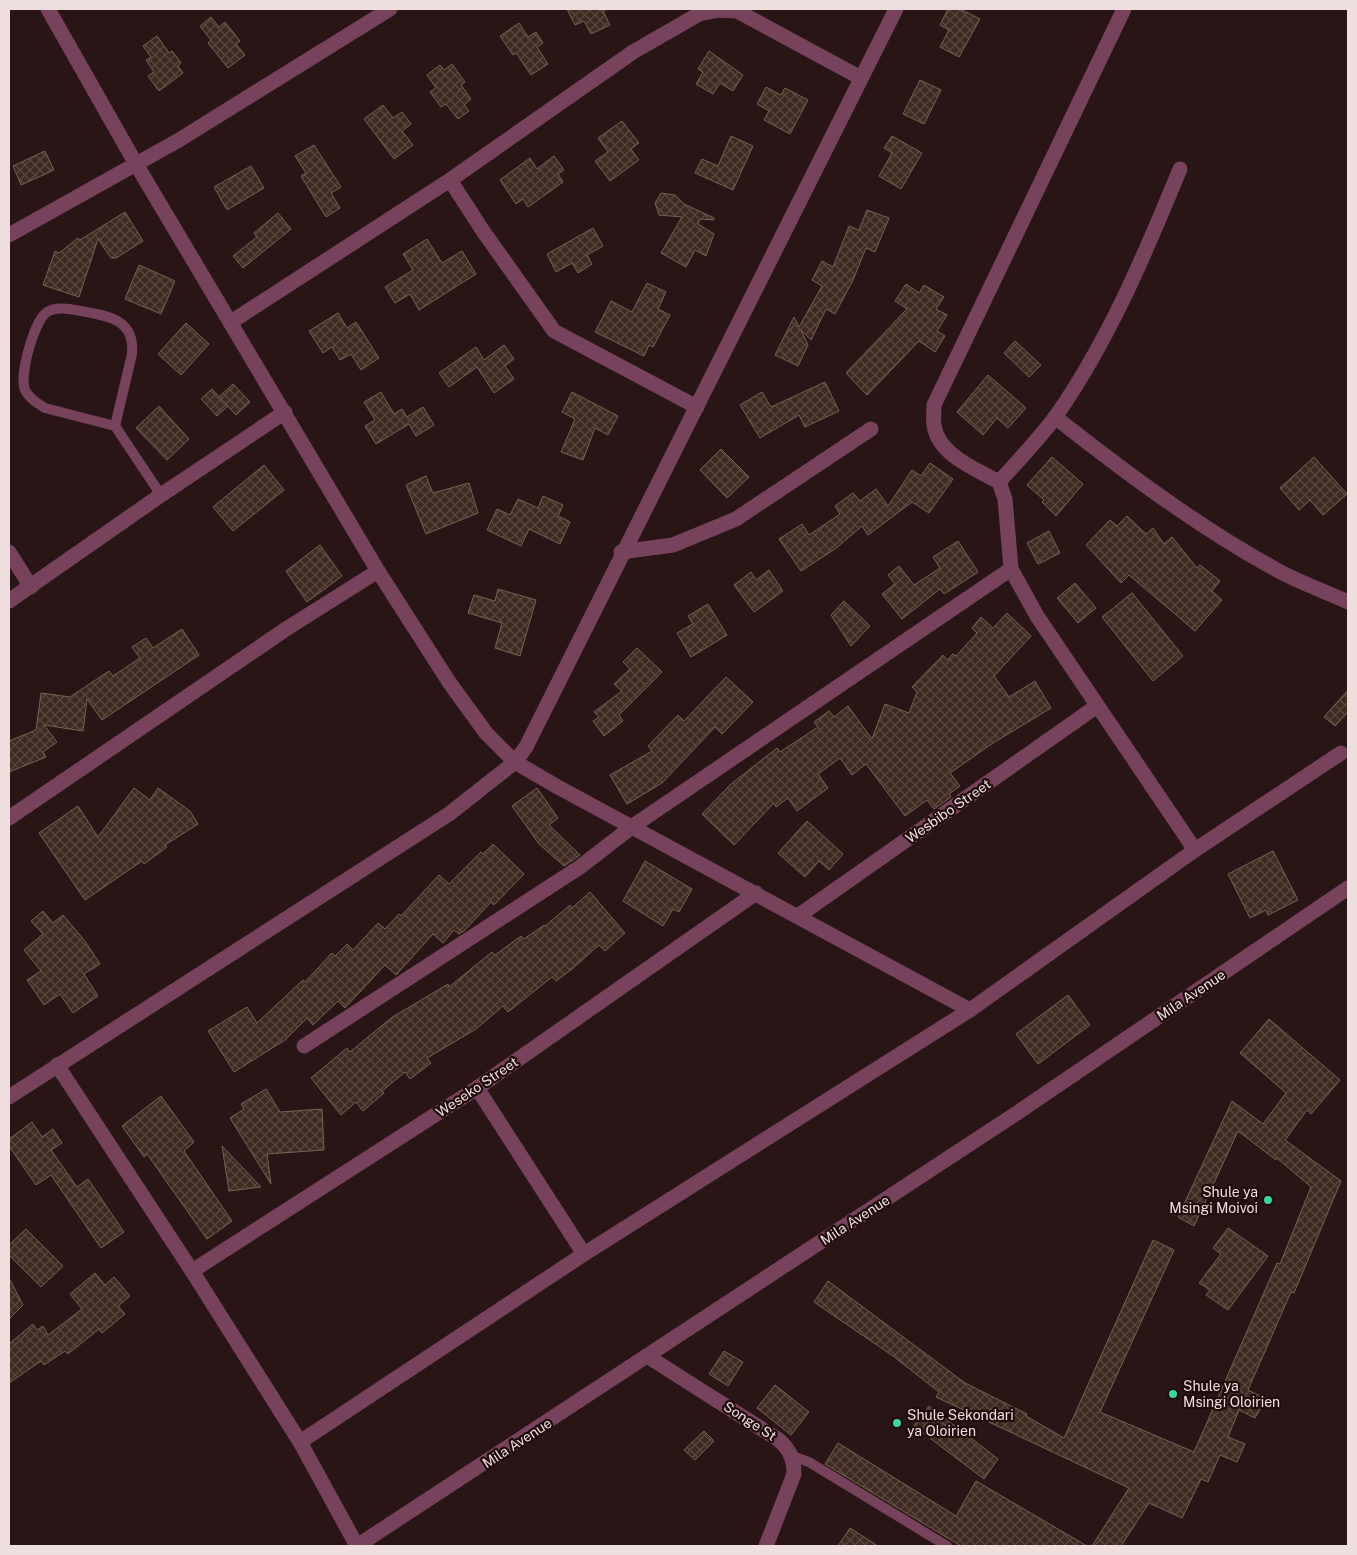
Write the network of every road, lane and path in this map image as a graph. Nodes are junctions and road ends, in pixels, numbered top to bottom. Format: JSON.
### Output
{"nodes":[{"id":1,"x":48,"y":9,"type":"edge"},
{"id":2,"x":390,"y":9,"type":"edge"},
{"id":3,"x":896,"y":9,"type":"edge"},
{"id":4,"x":1124,"y":9,"type":"edge"},
{"id":5,"x":861,"y":78,"type":"junction"},
{"id":6,"x":136,"y":164,"type":"junction"},
{"id":7,"x":1180,"y":169,"type":"dead end"},
{"id":8,"x":450,"y":180,"type":"junction"},
{"id":9,"x":9,"y":235,"type":"edge"},
{"id":10,"x":231,"y":322,"type":"junction"},
{"id":11,"x":697,"y":407,"type":"junction"},
{"id":12,"x":286,"y":412,"type":"junction"},
{"id":13,"x":1055,"y":417,"type":"junction"},
{"id":14,"x":115,"y":426,"type":"junction"},
{"id":15,"x":872,"y":429,"type":"dead end"},
{"id":16,"x":999,"y":482,"type":"junction"},
{"id":17,"x":160,"y":495,"type":"junction"},
{"id":18,"x":9,"y":552,"type":"edge"},
{"id":19,"x":620,"y":552,"type":"junction"},
{"id":20,"x":1011,"y":569,"type":"junction"},
{"id":21,"x":378,"y":571,"type":"junction"},
{"id":22,"x":31,"y":587,"type":"junction"},
{"id":23,"x":9,"y":601,"type":"edge"},
{"id":24,"x":1348,"y":602,"type":"edge"},
{"id":25,"x":1097,"y":706,"type":"junction"},
{"id":26,"x":1340,"y":753,"type":"dead end"},
{"id":27,"x":515,"y":762,"type":"junction"},
{"id":28,"x":9,"y":818,"type":"edge"},
{"id":29,"x":633,"y":826,"type":"junction"},
{"id":30,"x":1195,"y":850,"type":"junction"},
{"id":31,"x":1348,"y":888,"type":"edge"},
{"id":32,"x":756,"y":894,"type":"junction"},
{"id":33,"x":798,"y":916,"type":"junction"},
{"id":34,"x":970,"y":1010,"type":"junction"},
{"id":35,"x":304,"y":1046,"type":"dead end"},
{"id":36,"x":57,"y":1065,"type":"junction"},
{"id":37,"x":477,"y":1088,"type":"junction"},
{"id":38,"x":9,"y":1098,"type":"edge"},
{"id":39,"x":584,"y":1254,"type":"junction"},
{"id":40,"x":192,"y":1271,"type":"junction"},
{"id":41,"x":647,"y":1356,"type":"junction"},
{"id":42,"x":300,"y":1442,"type":"junction"},
{"id":43,"x":792,"y":1456,"type":"junction"},
{"id":44,"x":357,"y":1546,"type":"edge"},
{"id":45,"x":766,"y":1546,"type":"edge"},
{"id":46,"x":947,"y":1546,"type":"edge"}],
"edges":[{"from":1,"to":6,"type":"street"},
{"from":2,"to":6,"type":"street"},
{"from":3,"to":5,"type":"street"},
{"from":4,"to":16,"type":"street"},
{"from":5,"to":8,"type":"street"},
{"from":5,"to":11,"type":"street"},
{"from":6,"to":9,"type":"street"},
{"from":6,"to":10,"type":"street"},
{"from":7,"to":13,"type":"street"},
{"from":8,"to":10,"type":"street"},
{"from":8,"to":11,"type":"street"},
{"from":10,"to":12,"type":"street"},
{"from":11,"to":19,"type":"street"},
{"from":12,"to":17,"type":"street"},
{"from":12,"to":21,"type":"street"},
{"from":13,"to":16,"type":"street"},
{"from":13,"to":24,"type":"street"},
{"from":14,"to":14,"type":"lane"},
{"from":14,"to":17,"type":"lane"},
{"from":15,"to":19,"type":"street"},
{"from":16,"to":20,"type":"street"},
{"from":17,"to":22,"type":"street"},
{"from":18,"to":22,"type":"street"},
{"from":19,"to":27,"type":"street"},
{"from":20,"to":25,"type":"street"},
{"from":20,"to":29,"type":"street"},
{"from":21,"to":27,"type":"street"},
{"from":21,"to":28,"type":"street"},
{"from":22,"to":23,"type":"street"},
{"from":25,"to":30,"type":"street"},
{"from":25,"to":33,"type":"street","name":"Wesbibo Street"},
{"from":26,"to":30,"type":"street"},
{"from":27,"to":29,"type":"street"},
{"from":27,"to":36,"type":"street"},
{"from":29,"to":32,"type":"street"},
{"from":29,"to":35,"type":"street"},
{"from":30,"to":34,"type":"street"},
{"from":31,"to":41,"type":"street","name":"Mila Avenue"},
{"from":32,"to":33,"type":"street"},
{"from":32,"to":37,"type":"street","name":"Weseko Street"},
{"from":33,"to":34,"type":"street"},
{"from":34,"to":39,"type":"street"},
{"from":36,"to":38,"type":"street"},
{"from":36,"to":40,"type":"street"},
{"from":37,"to":39,"type":"street"},
{"from":37,"to":40,"type":"street","name":"Weseko Street"},
{"from":39,"to":42,"type":"street"},
{"from":40,"to":42,"type":"street"},
{"from":41,"to":43,"type":"street","name":"Songe St"},
{"from":41,"to":44,"type":"street","name":"Mila Avenue"},
{"from":42,"to":44,"type":"street"},
{"from":43,"to":45,"type":"street"},
{"from":43,"to":46,"type":"lane"}]}
